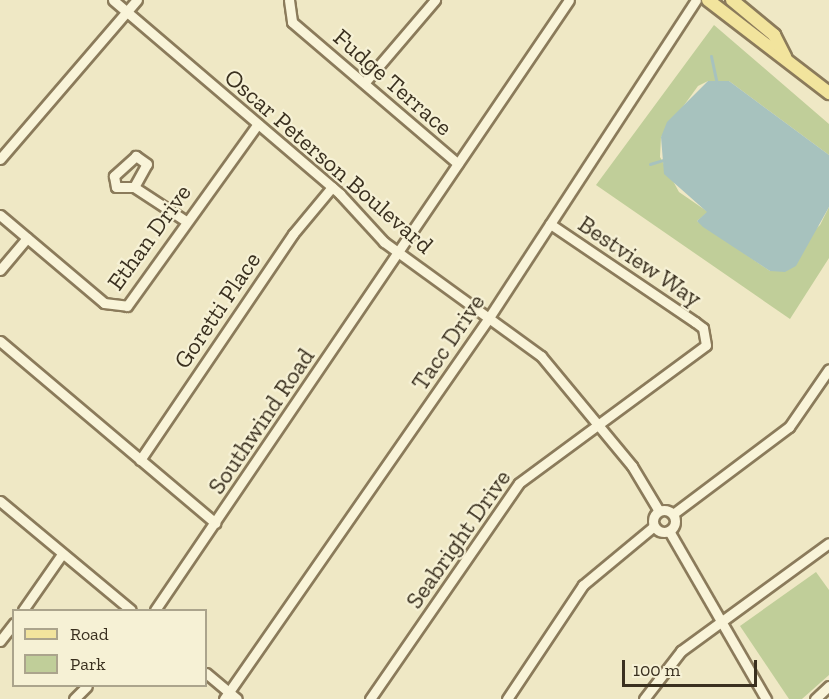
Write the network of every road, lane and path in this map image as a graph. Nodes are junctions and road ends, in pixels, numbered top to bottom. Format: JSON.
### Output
{"nodes":[{"id":1,"x":113,"y":0,"type":"edge"},
{"id":2,"x":137,"y":0,"type":"edge"},
{"id":3,"x":289,"y":0,"type":"edge"},
{"id":4,"x":435,"y":0,"type":"edge"},
{"id":5,"x":569,"y":0,"type":"edge"},
{"id":6,"x":696,"y":0,"type":"edge"},
{"id":7,"x":708,"y":0,"type":"edge"},
{"id":8,"x":732,"y":0,"type":"edge"},
{"id":9,"x":127,"y":12,"type":"junction"},
{"id":10,"x":785,"y":57,"type":"junction"},
{"id":11,"x":365,"y":82,"type":"junction"},
{"id":12,"x":829,"y":93,"type":"edge"},
{"id":13,"x":258,"y":124,"type":"junction"},
{"id":14,"x":0,"y":159,"type":"edge"},
{"id":15,"x":458,"y":164,"type":"junction"},
{"id":16,"x":134,"y":187,"type":"dead end"},
{"id":17,"x":332,"y":187,"type":"junction"},
{"id":18,"x":0,"y":215,"type":"edge"},
{"id":19,"x":186,"y":221,"type":"junction"},
{"id":20,"x":550,"y":224,"type":"junction"},
{"id":21,"x":27,"y":238,"type":"junction"},
{"id":22,"x":397,"y":252,"type":"junction"},
{"id":23,"x":0,"y":270,"type":"edge"},
{"id":24,"x":490,"y":316,"type":"junction"},
{"id":25,"x":0,"y":341,"type":"edge"},
{"id":26,"x":829,"y":369,"type":"edge"},
{"id":27,"x":601,"y":424,"type":"junction"},
{"id":28,"x":140,"y":460,"type":"junction"},
{"id":29,"x":0,"y":501,"type":"edge"},
{"id":30,"x":659,"y":511,"type":"junction"},
{"id":31,"x":673,"y":514,"type":"junction"},
{"id":32,"x":215,"y":523,"type":"junction"},
{"id":33,"x":654,"y":526,"type":"junction"},
{"id":34,"x":669,"y":531,"type":"junction"},
{"id":35,"x":829,"y":543,"type":"edge"},
{"id":36,"x":62,"y":554,"type":"junction"},
{"id":37,"x":23,"y":609,"type":"edge"},
{"id":38,"x":130,"y":609,"type":"edge"},
{"id":39,"x":156,"y":609,"type":"edge"},
{"id":40,"x":719,"y":622,"type":"junction"},
{"id":41,"x":12,"y":626,"type":"edge"},
{"id":42,"x":0,"y":641,"type":"edge"},
{"id":43,"x":207,"y":674,"type":"edge"},
{"id":44,"x":829,"y":686,"type":"edge"},
{"id":45,"x":86,"y":687,"type":"edge"},
{"id":46,"x":230,"y":697,"type":"edge"},
{"id":47,"x":74,"y":699,"type":"edge"},
{"id":48,"x":370,"y":699,"type":"edge"},
{"id":49,"x":507,"y":699,"type":"edge"},
{"id":50,"x":644,"y":699,"type":"edge"},
{"id":51,"x":766,"y":699,"type":"edge"},
{"id":52,"x":815,"y":699,"type":"edge"}],
"edges":[{"from":1,"to":9,"type":"street","name":"Oscar Peterson Boulevard"},
{"from":2,"to":9,"type":"street"},
{"from":3,"to":11,"type":"street","name":"Fudge Terrace"},
{"from":4,"to":11,"type":"street"},
{"from":5,"to":15,"type":"street","name":"Fudge Terrace"},
{"from":6,"to":20,"type":"street","name":"Tacc Drive"},
{"from":7,"to":10,"type":"main road"},
{"from":8,"to":10,"type":"main road"},
{"from":9,"to":13,"type":"street","name":"Oscar Peterson Boulevard"},
{"from":9,"to":14,"type":"street"},
{"from":10,"to":12,"type":"main road"},
{"from":11,"to":15,"type":"street","name":"Fudge Terrace"},
{"from":13,"to":17,"type":"street","name":"Oscar Peterson Boulevard"},
{"from":13,"to":19,"type":"street","name":"Ethan Drive"},
{"from":15,"to":22,"type":"street","name":"Fudge Terrace"},
{"from":16,"to":19,"type":"street"},
{"from":17,"to":22,"type":"street","name":"Oscar Peterson Boulevard"},
{"from":17,"to":28,"type":"street","name":"Goretti Place"},
{"from":18,"to":21,"type":"street","name":"Ethan Drive"},
{"from":19,"to":21,"type":"street","name":"Ethan Drive"},
{"from":20,"to":24,"type":"street","name":"Tacc Drive"},
{"from":20,"to":27,"type":"street","name":"Bestview Way"},
{"from":21,"to":23,"type":"street"},
{"from":22,"to":24,"type":"street","name":"Oscar Peterson Boulevard"},
{"from":22,"to":32,"type":"street","name":"Southwind Road"},
{"from":24,"to":27,"type":"street","name":"Oscar Peterson Boulevard"},
{"from":24,"to":46,"type":"street","name":"Tacc Drive"},
{"from":25,"to":28,"type":"street"},
{"from":26,"to":31,"type":"street"},
{"from":27,"to":30,"type":"street","name":"Oscar Peterson Boulevard"},
{"from":27,"to":48,"type":"street","name":"Seabright Drive"},
{"from":28,"to":32,"type":"street"},
{"from":29,"to":36,"type":"street"},
{"from":30,"to":31,"type":"street"},
{"from":30,"to":33,"type":"street"},
{"from":31,"to":34,"type":"street"},
{"from":32,"to":39,"type":"street","name":"Southwind Road"},
{"from":33,"to":34,"type":"street"},
{"from":33,"to":49,"type":"street"},
{"from":34,"to":40,"type":"street"},
{"from":35,"to":40,"type":"street"},
{"from":36,"to":37,"type":"street"},
{"from":36,"to":38,"type":"street"},
{"from":40,"to":50,"type":"street"},
{"from":40,"to":51,"type":"street"},
{"from":41,"to":42,"type":"street"},
{"from":43,"to":46,"type":"street"},
{"from":44,"to":52,"type":"street"},
{"from":45,"to":47,"type":"street"}]}
